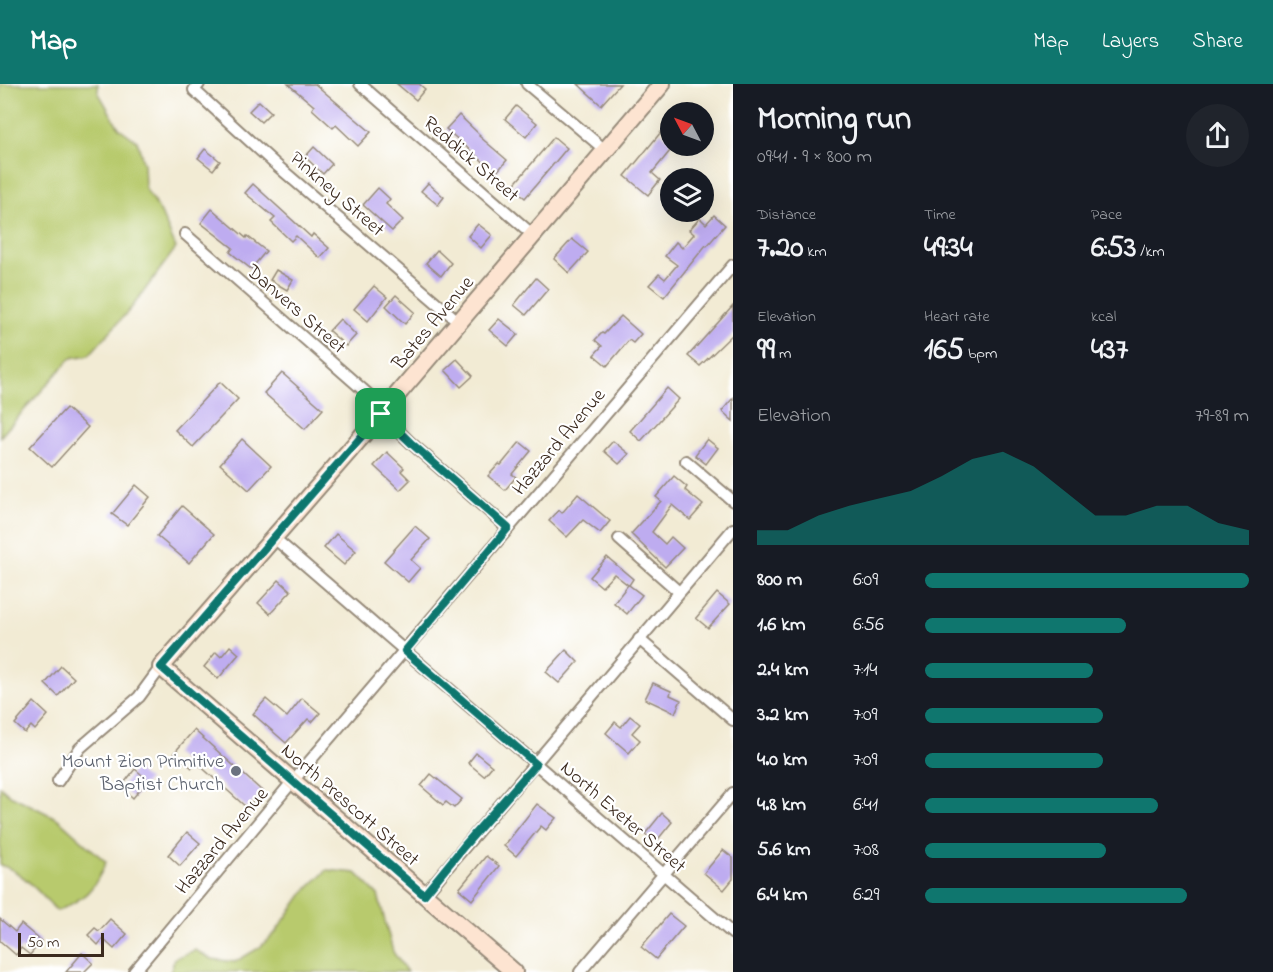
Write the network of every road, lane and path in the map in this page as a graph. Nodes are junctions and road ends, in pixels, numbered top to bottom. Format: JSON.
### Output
{"nodes":[{"id":1,"x":360,"y":84,"type":"edge"},
{"id":2,"x":527,"y":84,"type":"edge"},
{"id":3,"x":662,"y":84,"type":"edge"},
{"id":4,"x":197,"y":87,"type":"edge"},
{"id":5,"x":605,"y":150,"type":"junction"},
{"id":6,"x":185,"y":234,"type":"dead end"},
{"id":7,"x":533,"y":235,"type":"junction"},
{"id":8,"x":733,"y":265,"type":"edge"},
{"id":9,"x":459,"y":322,"type":"junction"},
{"id":10,"x":383,"y":411,"type":"junction"},
{"id":11,"x":686,"y":461,"type":"dead end"},
{"id":12,"x":733,"y":501,"type":"edge"},
{"id":13,"x":508,"y":528,"type":"junction"},
{"id":14,"x":733,"y":529,"type":"edge"},
{"id":15,"x":273,"y":537,"type":"junction"},
{"id":16,"x":619,"y":539,"type":"dead end"},
{"id":17,"x":679,"y":592,"type":"junction"},
{"id":18,"x":639,"y":639,"type":"junction"},
{"id":19,"x":405,"y":651,"type":"junction"},
{"id":20,"x":161,"y":667,"type":"junction"},
{"id":21,"x":733,"y":720,"type":"edge"},
{"id":22,"x":536,"y":764,"type":"junction"},
{"id":23,"x":58,"y":780,"type":"dead end"},
{"id":24,"x":292,"y":782,"type":"junction"},
{"id":25,"x":733,"y":793,"type":"edge"},
{"id":26,"x":664,"y":874,"type":"junction"},
{"id":27,"x":424,"y":895,"type":"junction"},
{"id":28,"x":733,"y":934,"type":"edge"},
{"id":29,"x":135,"y":972,"type":"edge"},
{"id":30,"x":514,"y":972,"type":"edge"},
{"id":31,"x":580,"y":972,"type":"edge"}],
"edges":[{"from":1,"to":7,"type":"street","name":"Reddick Street"},
{"from":2,"to":5,"type":"street"},
{"from":3,"to":5,"type":"street","name":"Bates Avenue"},
{"from":4,"to":9,"type":"street","name":"Pinkney Street"},
{"from":5,"to":7,"type":"street","name":"Bates Avenue"},
{"from":6,"to":10,"type":"street","name":"Danvers Street"},
{"from":7,"to":9,"type":"street","name":"Bates Avenue"},
{"from":8,"to":13,"type":"street","name":"Hazzard Avenue"},
{"from":9,"to":10,"type":"street","name":"Bates Avenue"},
{"from":10,"to":13,"type":"street","name":"Danvers Street"},
{"from":10,"to":15,"type":"street","name":"Bates Avenue"},
{"from":11,"to":12,"type":"street"},
{"from":13,"to":19,"type":"street","name":"Hazzard Avenue"},
{"from":14,"to":17,"type":"street"},
{"from":15,"to":19,"type":"street","name":"North Exeter Street"},
{"from":15,"to":20,"type":"street","name":"Bates Avenue"},
{"from":16,"to":17,"type":"street"},
{"from":17,"to":18,"type":"street"},
{"from":18,"to":21,"type":"street"},
{"from":18,"to":22,"type":"street"},
{"from":19,"to":22,"type":"street","name":"North Exeter Street"},
{"from":19,"to":24,"type":"street","name":"Hazzard Avenue"},
{"from":20,"to":23,"type":"street"},
{"from":20,"to":24,"type":"street","name":"North Prescott Street"},
{"from":22,"to":26,"type":"street","name":"North Exeter Street"},
{"from":22,"to":27,"type":"street"},
{"from":24,"to":27,"type":"street","name":"North Prescott Street"},
{"from":24,"to":29,"type":"street","name":"Hazzard Avenue"},
{"from":25,"to":26,"type":"street"},
{"from":26,"to":28,"type":"street","name":"North Exeter Street"},
{"from":26,"to":31,"type":"street"},
{"from":27,"to":30,"type":"street","name":"North Prescott Street"}]}
